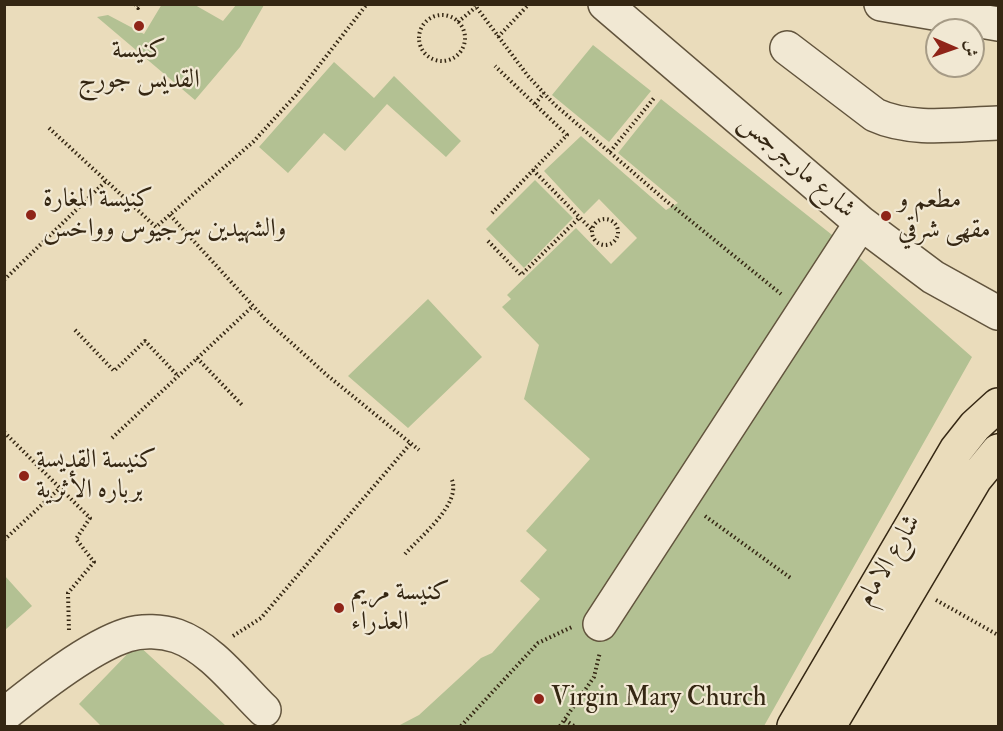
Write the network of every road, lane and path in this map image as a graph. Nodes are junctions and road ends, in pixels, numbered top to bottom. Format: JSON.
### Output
{"nodes":[{"id":1,"x":135,"y":4,"type":"edge"},
{"id":2,"x":141,"y":4,"type":"edge"},
{"id":3,"x":367,"y":4,"type":"edge"},
{"id":4,"x":529,"y":4,"type":"edge"},
{"id":5,"x":605,"y":4,"type":"edge"},
{"id":6,"x":881,"y":4,"type":"edge"},
{"id":7,"x":475,"y":6,"type":"edge"},
{"id":8,"x":458,"y":22,"type":"junction"},
{"id":9,"x":999,"y":24,"type":"edge"},
{"id":10,"x":498,"y":37,"type":"junction"},
{"id":11,"x":787,"y":48,"type":"dead end"},
{"id":12,"x":495,"y":66,"type":"dead end"},
{"id":13,"x":544,"y":93,"type":"junction"},
{"id":14,"x":654,"y":98,"type":"dead end"},
{"id":15,"x":535,"y":104,"type":"junction"},
{"id":16,"x":999,"y":123,"type":"edge"},
{"id":17,"x":49,"y":128,"type":"dead end"},
{"id":18,"x":610,"y":152,"type":"junction"},
{"id":19,"x":533,"y":170,"type":"junction"},
{"id":20,"x":107,"y":180,"type":"junction"},
{"id":21,"x":492,"y":213,"type":"dead end"},
{"id":22,"x":170,"y":215,"type":"junction"},
{"id":23,"x":580,"y":217,"type":"junction"},
{"id":24,"x":861,"y":223,"type":"junction"},
{"id":25,"x":591,"y":229,"type":"junction"},
{"id":26,"x":488,"y":241,"type":"dead end"},
{"id":27,"x":4,"y":280,"type":"edge"},
{"id":28,"x":253,"y":306,"type":"junction"},
{"id":29,"x":803,"y":311,"type":"junction"},
{"id":30,"x":999,"y":313,"type":"edge"},
{"id":31,"x":75,"y":330,"type":"dead end"},
{"id":32,"x":198,"y":358,"type":"junction"},
{"id":33,"x":178,"y":376,"type":"junction"},
{"id":34,"x":999,"y":405,"type":"edge"},
{"id":35,"x":243,"y":406,"type":"dead end"},
{"id":36,"x":4,"y":432,"type":"edge"},
{"id":37,"x":112,"y":438,"type":"dead end"},
{"id":38,"x":411,"y":443,"type":"junction"},
{"id":39,"x":419,"y":450,"type":"dead end"},
{"id":40,"x":999,"y":451,"type":"edge"},
{"id":41,"x":452,"y":480,"type":"dead end"},
{"id":42,"x":60,"y":488,"type":"junction"},
{"id":43,"x":681,"y":499,"type":"junction"},
{"id":44,"x":4,"y":540,"type":"edge"},
{"id":45,"x":405,"y":554,"type":"dead end"},
{"id":46,"x":792,"y":579,"type":"dead end"},
{"id":47,"x":912,"y":586,"type":"junction"},
{"id":48,"x":69,"y":615,"type":"dead end"},
{"id":49,"x":600,"y":624,"type":"junction"},
{"id":50,"x":999,"y":635,"type":"edge"},
{"id":51,"x":234,"y":636,"type":"dead end"},
{"id":52,"x":264,"y":710,"type":"dead end"},
{"id":53,"x":4,"y":715,"type":"edge"},
{"id":54,"x":565,"y":720,"type":"junction"},
{"id":55,"x":461,"y":726,"type":"edge"},
{"id":56,"x":560,"y":726,"type":"edge"},
{"id":57,"x":574,"y":726,"type":"edge"},
{"id":58,"x":794,"y":726,"type":"edge"},
{"id":59,"x":829,"y":726,"type":"edge"}],
"edges":[{"from":1,"to":2,"type":"path"},
{"from":3,"to":22,"type":"path"},
{"from":4,"to":10,"type":"path"},
{"from":5,"to":24,"type":"street","name":"شارع مارجرجس"},
{"from":6,"to":9,"type":"street"},
{"from":7,"to":8,"type":"path"},
{"from":7,"to":10,"type":"path"},
{"from":8,"to":8,"type":"path"},
{"from":10,"to":13,"type":"path"},
{"from":11,"to":16,"type":"street"},
{"from":12,"to":15,"type":"path"},
{"from":13,"to":15,"type":"path"},
{"from":13,"to":18,"type":"path"},
{"from":14,"to":18,"type":"path"},
{"from":15,"to":19,"type":"path"},
{"from":17,"to":20,"type":"path"},
{"from":18,"to":29,"type":"path"},
{"from":19,"to":21,"type":"path"},
{"from":19,"to":23,"type":"path"},
{"from":20,"to":22,"type":"path"},
{"from":20,"to":27,"type":"path"},
{"from":22,"to":28,"type":"path"},
{"from":23,"to":25,"type":"path"},
{"from":23,"to":26,"type":"path"},
{"from":24,"to":29,"type":"street"},
{"from":24,"to":30,"type":"street","name":"شارع مارجرجس"},
{"from":25,"to":25,"type":"path"},
{"from":28,"to":32,"type":"path"},
{"from":28,"to":38,"type":"path"},
{"from":29,"to":43,"type":"street"},
{"from":31,"to":33,"type":"path"},
{"from":32,"to":33,"type":"path"},
{"from":32,"to":35,"type":"path"},
{"from":33,"to":37,"type":"path"},
{"from":34,"to":58,"type":"main road","name":"شارع الامام"},
{"from":36,"to":42,"type":"path"},
{"from":38,"to":39,"type":"path"},
{"from":38,"to":51,"type":"path"},
{"from":40,"to":47,"type":"main road","name":"شارع الامام"},
{"from":41,"to":45,"type":"path"},
{"from":42,"to":44,"type":"path"},
{"from":42,"to":48,"type":"path"},
{"from":43,"to":46,"type":"path"},
{"from":43,"to":49,"type":"street"},
{"from":47,"to":50,"type":"path"},
{"from":47,"to":59,"type":"main road","name":"شارع الامام"},
{"from":49,"to":54,"type":"path"},
{"from":49,"to":55,"type":"path"},
{"from":52,"to":53,"type":"street"},
{"from":54,"to":56,"type":"path"},
{"from":54,"to":57,"type":"path"}]}
